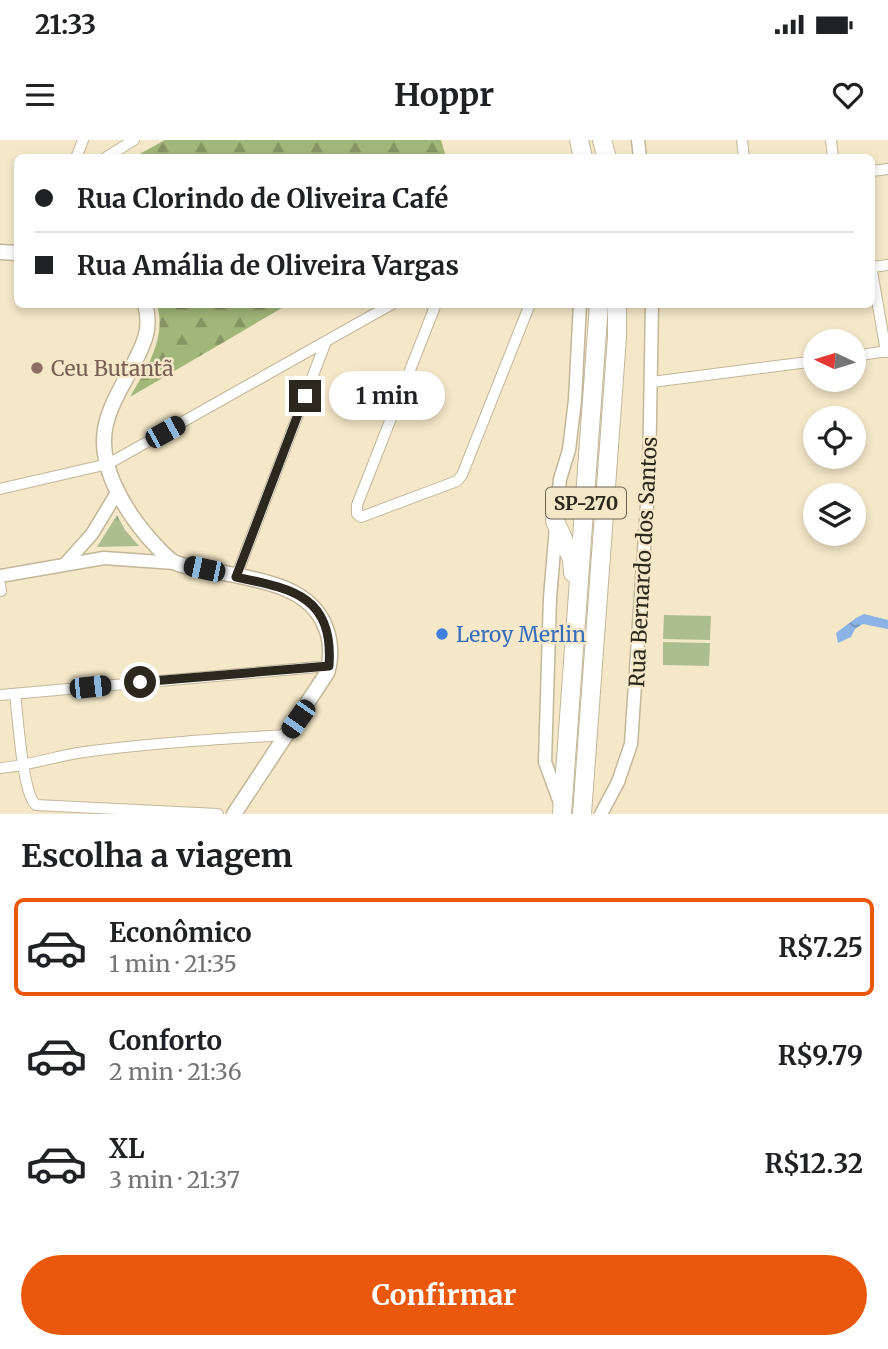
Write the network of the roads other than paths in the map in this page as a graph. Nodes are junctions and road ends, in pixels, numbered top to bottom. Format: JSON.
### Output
{"nodes":[{"id":1,"x":134,"y":140,"type":"edge"},
{"id":2,"x":111,"y":154,"type":"edge"},
{"id":3,"x":875,"y":285,"type":"edge"},
{"id":4,"x":146,"y":308,"type":"edge"},
{"id":5,"x":385,"y":308,"type":"edge"},
{"id":6,"x":434,"y":308,"type":"edge"},
{"id":7,"x":528,"y":308,"type":"edge"},
{"id":8,"x":580,"y":308,"type":"edge"},
{"id":9,"x":598,"y":308,"type":"edge"},
{"id":10,"x":617,"y":308,"type":"edge"},
{"id":11,"x":652,"y":308,"type":"edge"},
{"id":12,"x":325,"y":344,"type":"junction"},
{"id":13,"x":887,"y":351,"type":"edge"},
{"id":14,"x":866,"y":354,"type":"edge"},
{"id":15,"x":803,"y":363,"type":"edge"},
{"id":16,"x":652,"y":382,"type":"junction"},
{"id":17,"x":108,"y":464,"type":"junction"},
{"id":18,"x":0,"y":489,"type":"edge"},
{"id":19,"x":118,"y":491,"type":"junction"},
{"id":20,"x":555,"y":521,"type":"junction"},
{"id":21,"x":85,"y":542,"type":"junction"},
{"id":22,"x":88,"y":561,"type":"junction"},
{"id":23,"x":175,"y":563,"type":"junction"},
{"id":24,"x":65,"y":564,"type":"junction"},
{"id":25,"x":0,"y":576,"type":"edge"},
{"id":26,"x":236,"y":577,"type":"junction"},
{"id":27,"x":578,"y":622,"type":"junction"},
{"id":28,"x":329,"y":666,"type":"junction"},
{"id":29,"x":15,"y":694,"type":"junction"},
{"id":30,"x":0,"y":695,"type":"edge"},
{"id":31,"x":287,"y":734,"type":"junction"},
{"id":32,"x":24,"y":766,"type":"junction"},
{"id":33,"x":0,"y":768,"type":"edge"},
{"id":34,"x":562,"y":813,"type":"edge"},
{"id":35,"x":218,"y":814,"type":"edge"},
{"id":36,"x":234,"y":814,"type":"edge"},
{"id":37,"x":582,"y":814,"type":"edge"},
{"id":38,"x":601,"y":814,"type":"edge"}],
"edges":[{"from":1,"to":2,"type":"street"},
{"from":3,"to":13,"type":"street"},
{"from":4,"to":17,"type":"main road"},
{"from":5,"to":12,"type":"street"},
{"from":6,"to":7,"type":"street"},
{"from":8,"to":20,"type":"street"},
{"from":9,"to":27,"type":"highway","number":"SP-270"},
{"from":10,"to":37,"type":"highway","number":"SP-270"},
{"from":11,"to":16,"type":"street","name":"Rua Bernardo dos Santos"},
{"from":12,"to":17,"type":"street"},
{"from":12,"to":26,"type":"street"},
{"from":13,"to":14,"type":"street"},
{"from":15,"to":16,"type":"street"},
{"from":16,"to":38,"type":"street","name":"Rua Bernardo dos Santos"},
{"from":17,"to":18,"type":"street"},
{"from":17,"to":19,"type":"main road"},
{"from":19,"to":21,"type":"street"},
{"from":19,"to":23,"type":"main road"},
{"from":20,"to":27,"type":"highway"},
{"from":20,"to":34,"type":"street"},
{"from":21,"to":22,"type":"street"},
{"from":21,"to":24,"type":"street"},
{"from":22,"to":23,"type":"street"},
{"from":22,"to":24,"type":"street"},
{"from":23,"to":26,"type":"main road"},
{"from":24,"to":25,"type":"street"},
{"from":26,"to":28,"type":"main road"},
{"from":27,"to":34,"type":"highway","number":"SP-270"},
{"from":28,"to":29,"type":"street"},
{"from":28,"to":31,"type":"main road"},
{"from":29,"to":30,"type":"street"},
{"from":29,"to":32,"type":"street"},
{"from":31,"to":32,"type":"street"},
{"from":31,"to":36,"type":"main road"},
{"from":32,"to":33,"type":"street"},
{"from":32,"to":35,"type":"street"}]}
